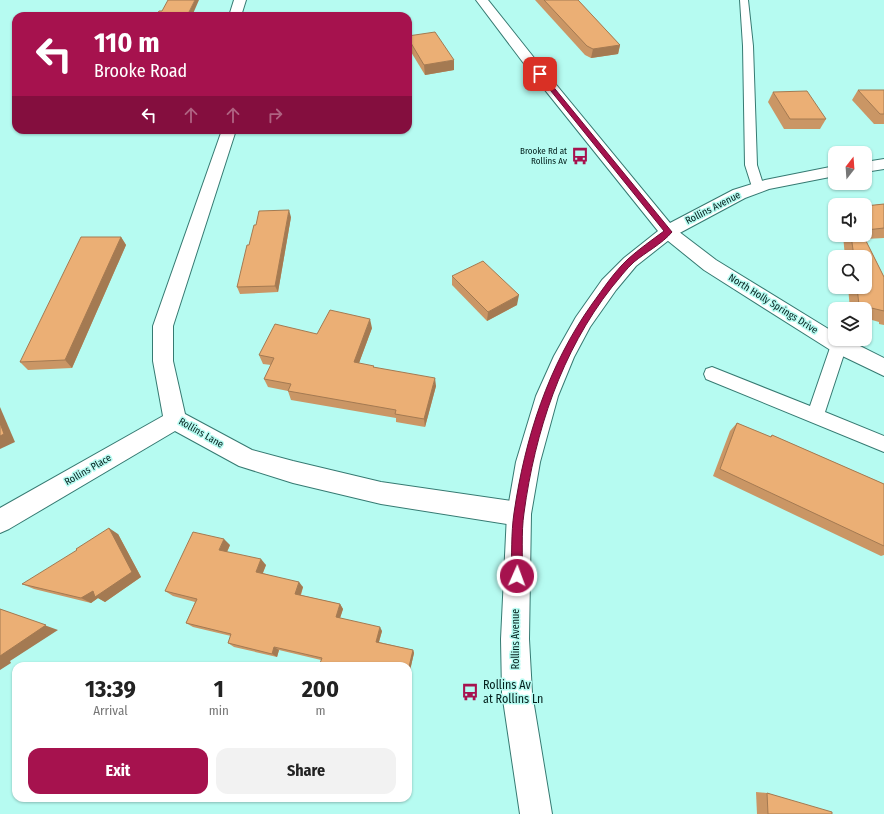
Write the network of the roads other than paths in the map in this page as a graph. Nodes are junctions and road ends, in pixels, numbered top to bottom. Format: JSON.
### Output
{"nodes":[{"id":1,"x":240,"y":0,"type":"edge"},
{"id":2,"x":482,"y":0,"type":"edge"},
{"id":3,"x":744,"y":0,"type":"edge"},
{"id":4,"x":236,"y":12,"type":"edge"},
{"id":5,"x":228,"y":134,"type":"edge"},
{"id":6,"x":884,"y":164,"type":"edge"},
{"id":7,"x":872,"y":165,"type":"edge"},
{"id":8,"x":828,"y":172,"type":"edge"},
{"id":9,"x":758,"y":187,"type":"junction"},
{"id":10,"x":668,"y":232,"type":"junction"},
{"id":11,"x":828,"y":338,"type":"edge"},
{"id":12,"x":839,"y":346,"type":"edge"},
{"id":13,"x":841,"y":346,"type":"edge"},
{"id":14,"x":884,"y":368,"type":"edge"},
{"id":15,"x":712,"y":374,"type":"dead end"},
{"id":16,"x":815,"y":416,"type":"junction"},
{"id":17,"x":175,"y":420,"type":"junction"},
{"id":18,"x":884,"y":444,"type":"edge"},
{"id":19,"x":519,"y":514,"type":"junction"},
{"id":20,"x":0,"y":521,"type":"edge"},
{"id":21,"x":536,"y":814,"type":"edge"}],
"edges":[{"from":1,"to":4,"type":"street"},
{"from":2,"to":10,"type":"street","name":"North Holly Springs Drive"},
{"from":3,"to":9,"type":"lane"},
{"from":5,"to":17,"type":"street","name":"Rollins Lane"},
{"from":6,"to":7,"type":"street"},
{"from":8,"to":9,"type":"street","name":"Rollins Avenue"},
{"from":9,"to":10,"type":"street","name":"Rollins Avenue"},
{"from":10,"to":11,"type":"street","name":"North Holly Springs Drive"},
{"from":10,"to":19,"type":"street","name":"Rollins Avenue"},
{"from":12,"to":16,"type":"lane"},
{"from":13,"to":14,"type":"street","name":"North Holly Springs Drive"},
{"from":15,"to":16,"type":"lane"},
{"from":16,"to":18,"type":"lane"},
{"from":17,"to":19,"type":"street","name":"Rollins Lane"},
{"from":17,"to":20,"type":"street","name":"Rollins Place"},
{"from":19,"to":21,"type":"street","name":"Rollins Avenue"}]}
